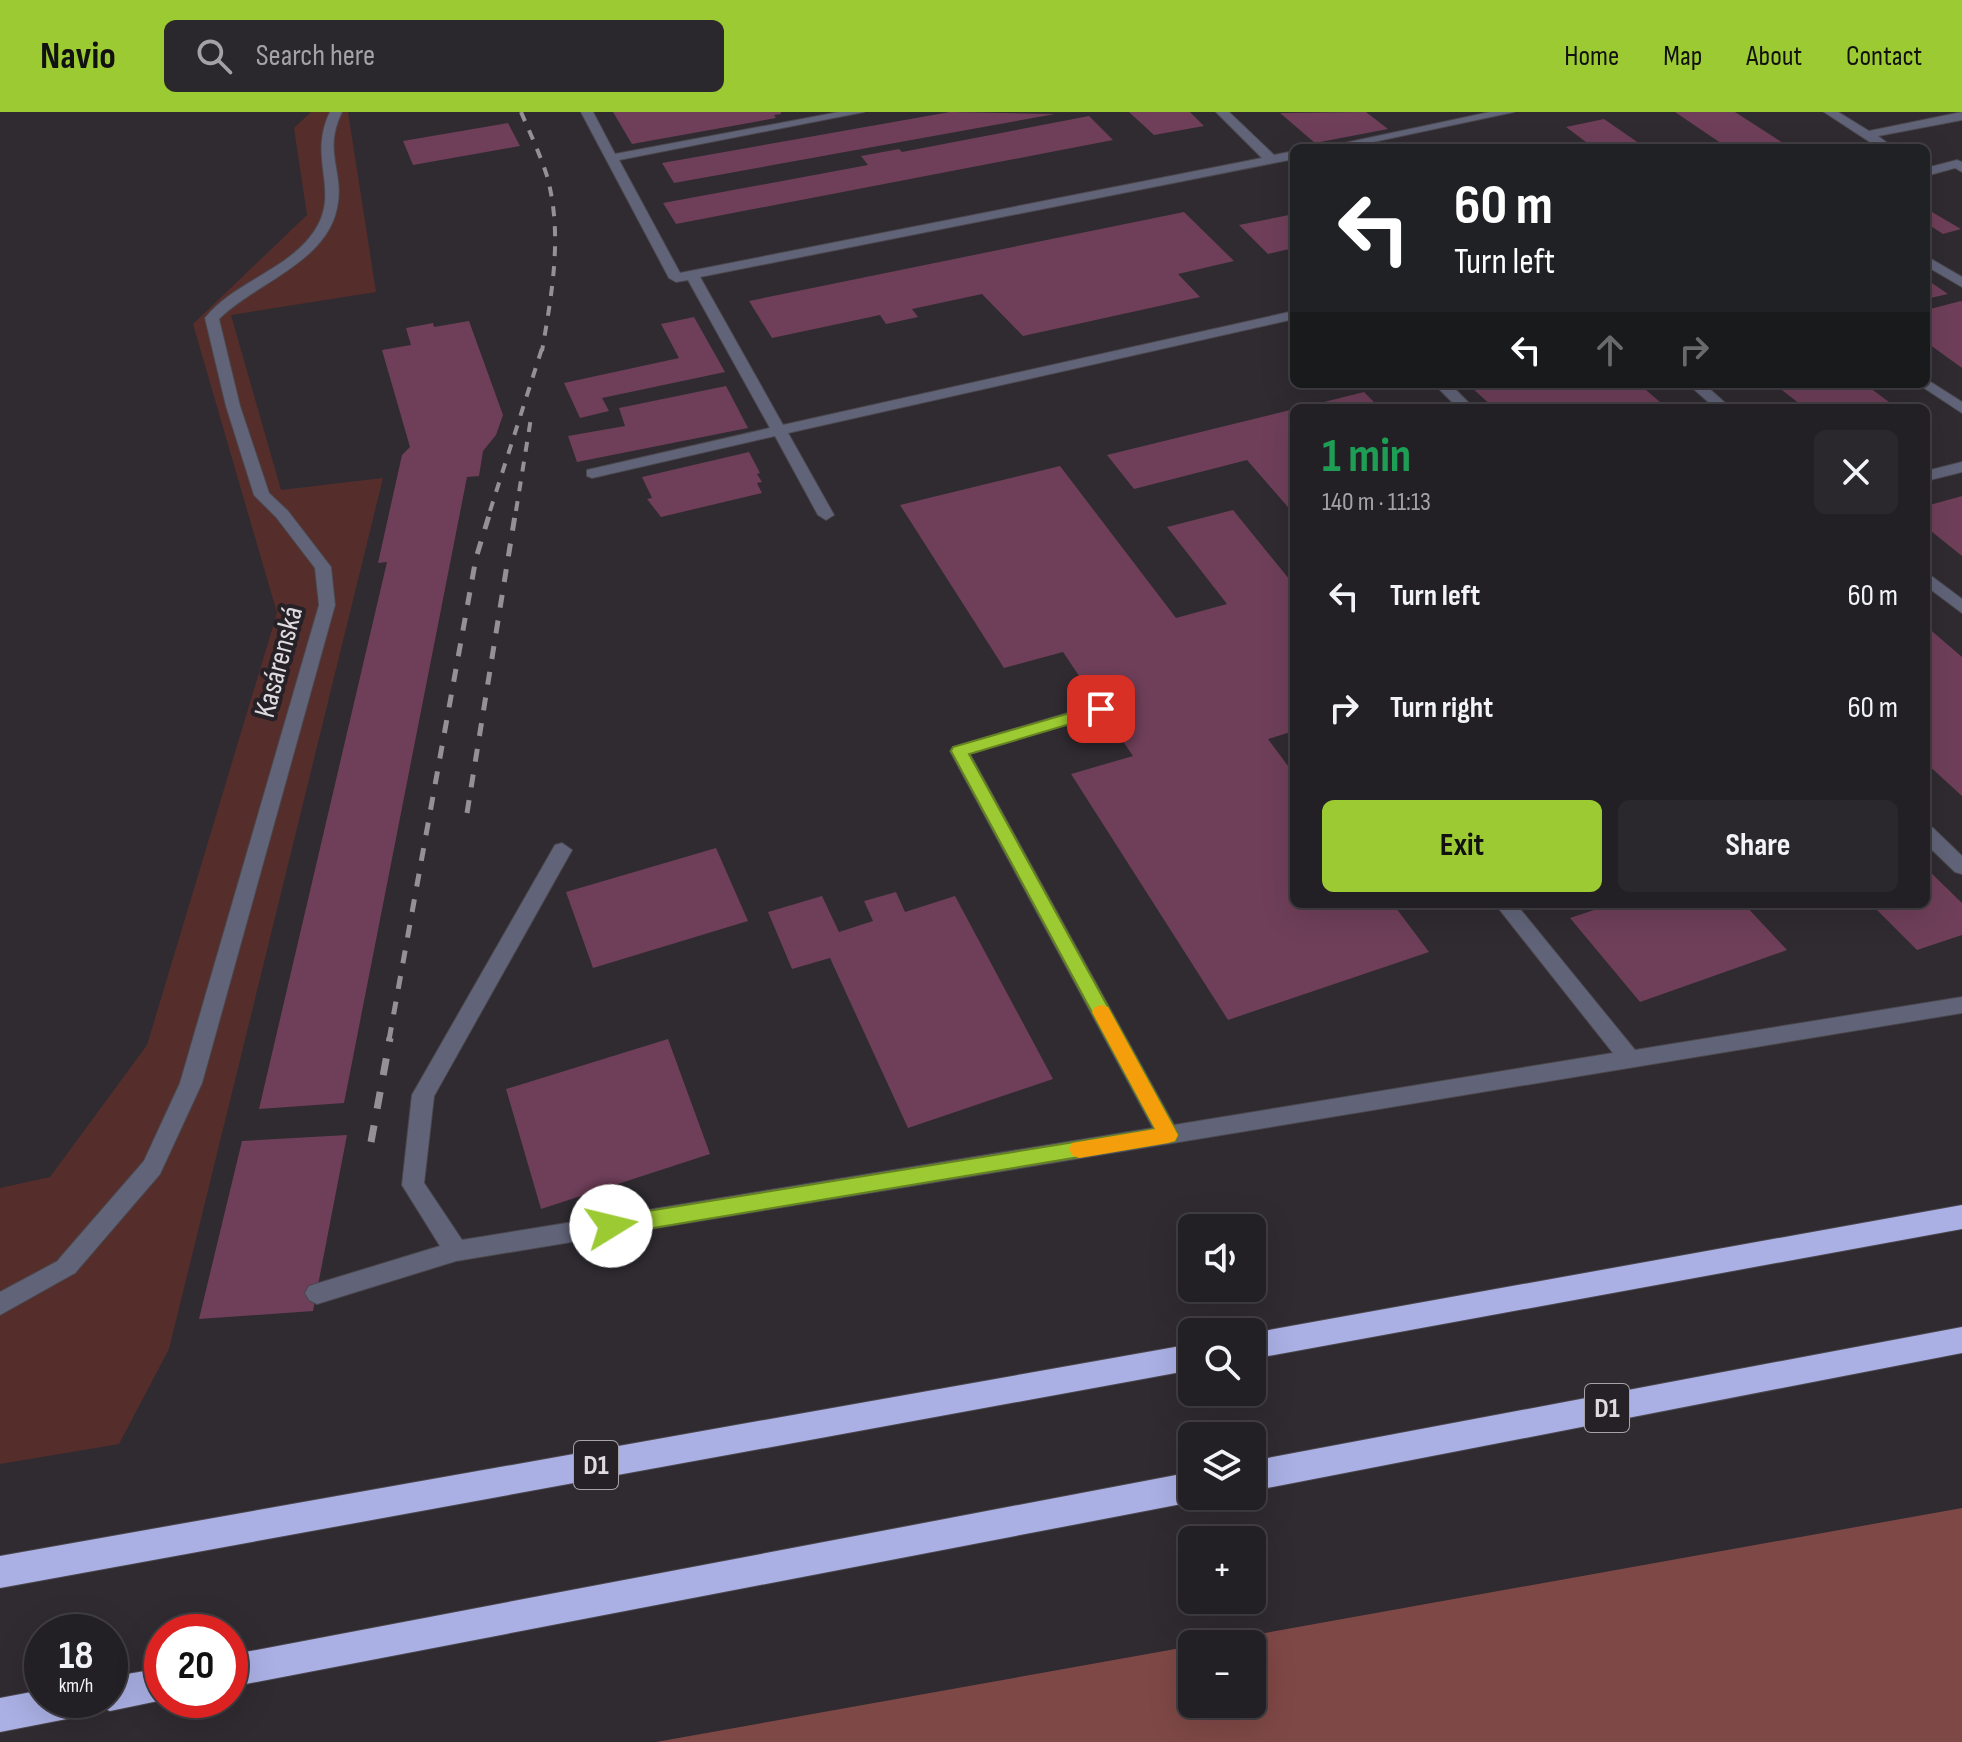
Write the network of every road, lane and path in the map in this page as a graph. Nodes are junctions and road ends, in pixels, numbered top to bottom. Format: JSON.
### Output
{"nodes":[{"id":1,"x":336,"y":112,"type":"edge"},
{"id":2,"x":587,"y":112,"type":"edge"},
{"id":3,"x":858,"y":112,"type":"edge"},
{"id":4,"x":1222,"y":112,"type":"edge"},
{"id":5,"x":1508,"y":112,"type":"edge"},
{"id":6,"x":1830,"y":112,"type":"edge"},
{"id":7,"x":1962,"y":116,"type":"edge"},
{"id":8,"x":1867,"y":135,"type":"junction"},
{"id":9,"x":1347,"y":144,"type":"edge"},
{"id":10,"x":1882,"y":144,"type":"edge"},
{"id":11,"x":1290,"y":156,"type":"edge"},
{"id":12,"x":612,"y":158,"type":"junction"},
{"id":13,"x":1271,"y":159,"type":"junction"},
{"id":14,"x":1962,"y":168,"type":"edge"},
{"id":15,"x":1930,"y":171,"type":"edge"},
{"id":16,"x":1930,"y":263,"type":"edge"},
{"id":17,"x":692,"y":275,"type":"junction"},
{"id":18,"x":1962,"y":283,"type":"edge"},
{"id":19,"x":1290,"y":316,"type":"edge"},
{"id":20,"x":1930,"y":386,"type":"edge"},
{"id":21,"x":1445,"y":388,"type":"edge"},
{"id":22,"x":1700,"y":388,"type":"edge"},
{"id":23,"x":1463,"y":404,"type":"edge"},
{"id":24,"x":1719,"y":404,"type":"edge"},
{"id":25,"x":1962,"y":409,"type":"edge"},
{"id":26,"x":778,"y":431,"type":"junction"},
{"id":27,"x":1962,"y":467,"type":"edge"},
{"id":28,"x":592,"y":473,"type":"dead end"},
{"id":29,"x":1930,"y":475,"type":"edge"},
{"id":30,"x":826,"y":515,"type":"dead end"},
{"id":31,"x":1930,"y":580,"type":"edge"},
{"id":32,"x":1962,"y":608,"type":"edge"},
{"id":33,"x":1101,"y":709,"type":"dead end"},
{"id":34,"x":1930,"y":837,"type":"edge"},
{"id":35,"x":562,"y":850,"type":"dead end"},
{"id":36,"x":1962,"y":867,"type":"edge"},
{"id":37,"x":1508,"y":908,"type":"edge"},
{"id":38,"x":1962,"y":1005,"type":"edge"},
{"id":39,"x":1630,"y":1059,"type":"junction"},
{"id":40,"x":1168,"y":1135,"type":"junction"},
{"id":41,"x":1962,"y":1217,"type":"edge"},
{"id":42,"x":456,"y":1251,"type":"junction"},
{"id":43,"x":317,"y":1293,"type":"dead end"},
{"id":44,"x":0,"y":1304,"type":"edge"},
{"id":45,"x":1962,"y":1340,"type":"edge"},
{"id":46,"x":1266,"y":1343,"type":"edge"},
{"id":47,"x":1178,"y":1360,"type":"edge"},
{"id":48,"x":1266,"y":1473,"type":"edge"},
{"id":49,"x":1178,"y":1490,"type":"edge"},
{"id":50,"x":0,"y":1572,"type":"edge"},
{"id":51,"x":248,"y":1668,"type":"edge"},
{"id":52,"x":24,"y":1710,"type":"edge"},
{"id":53,"x":0,"y":1715,"type":"edge"}],
"edges":[{"from":1,"to":44,"type":"street","name":"Kasárenská"},
{"from":2,"to":12,"type":"street"},
{"from":3,"to":12,"type":"street"},
{"from":4,"to":13,"type":"street"},
{"from":5,"to":9,"type":"street"},
{"from":6,"to":8,"type":"street"},
{"from":7,"to":8,"type":"street"},
{"from":8,"to":10,"type":"street"},
{"from":11,"to":13,"type":"street"},
{"from":12,"to":17,"type":"street"},
{"from":13,"to":17,"type":"street"},
{"from":14,"to":15,"type":"street"},
{"from":16,"to":18,"type":"street"},
{"from":17,"to":26,"type":"street"},
{"from":19,"to":26,"type":"street"},
{"from":20,"to":25,"type":"street"},
{"from":21,"to":23,"type":"street"},
{"from":22,"to":24,"type":"street"},
{"from":26,"to":28,"type":"street"},
{"from":26,"to":30,"type":"street"},
{"from":27,"to":29,"type":"street"},
{"from":31,"to":32,"type":"street"},
{"from":33,"to":40,"type":"street"},
{"from":34,"to":36,"type":"street"},
{"from":35,"to":42,"type":"street"},
{"from":37,"to":39,"type":"street"},
{"from":38,"to":39,"type":"street"},
{"from":39,"to":40,"type":"street"},
{"from":40,"to":42,"type":"street"},
{"from":41,"to":46,"type":"highway"},
{"from":42,"to":43,"type":"street"},
{"from":45,"to":48,"type":"highway","number":"D1"},
{"from":47,"to":50,"type":"highway","number":"D1"},
{"from":49,"to":51,"type":"highway"},
{"from":52,"to":53,"type":"highway"}]}
